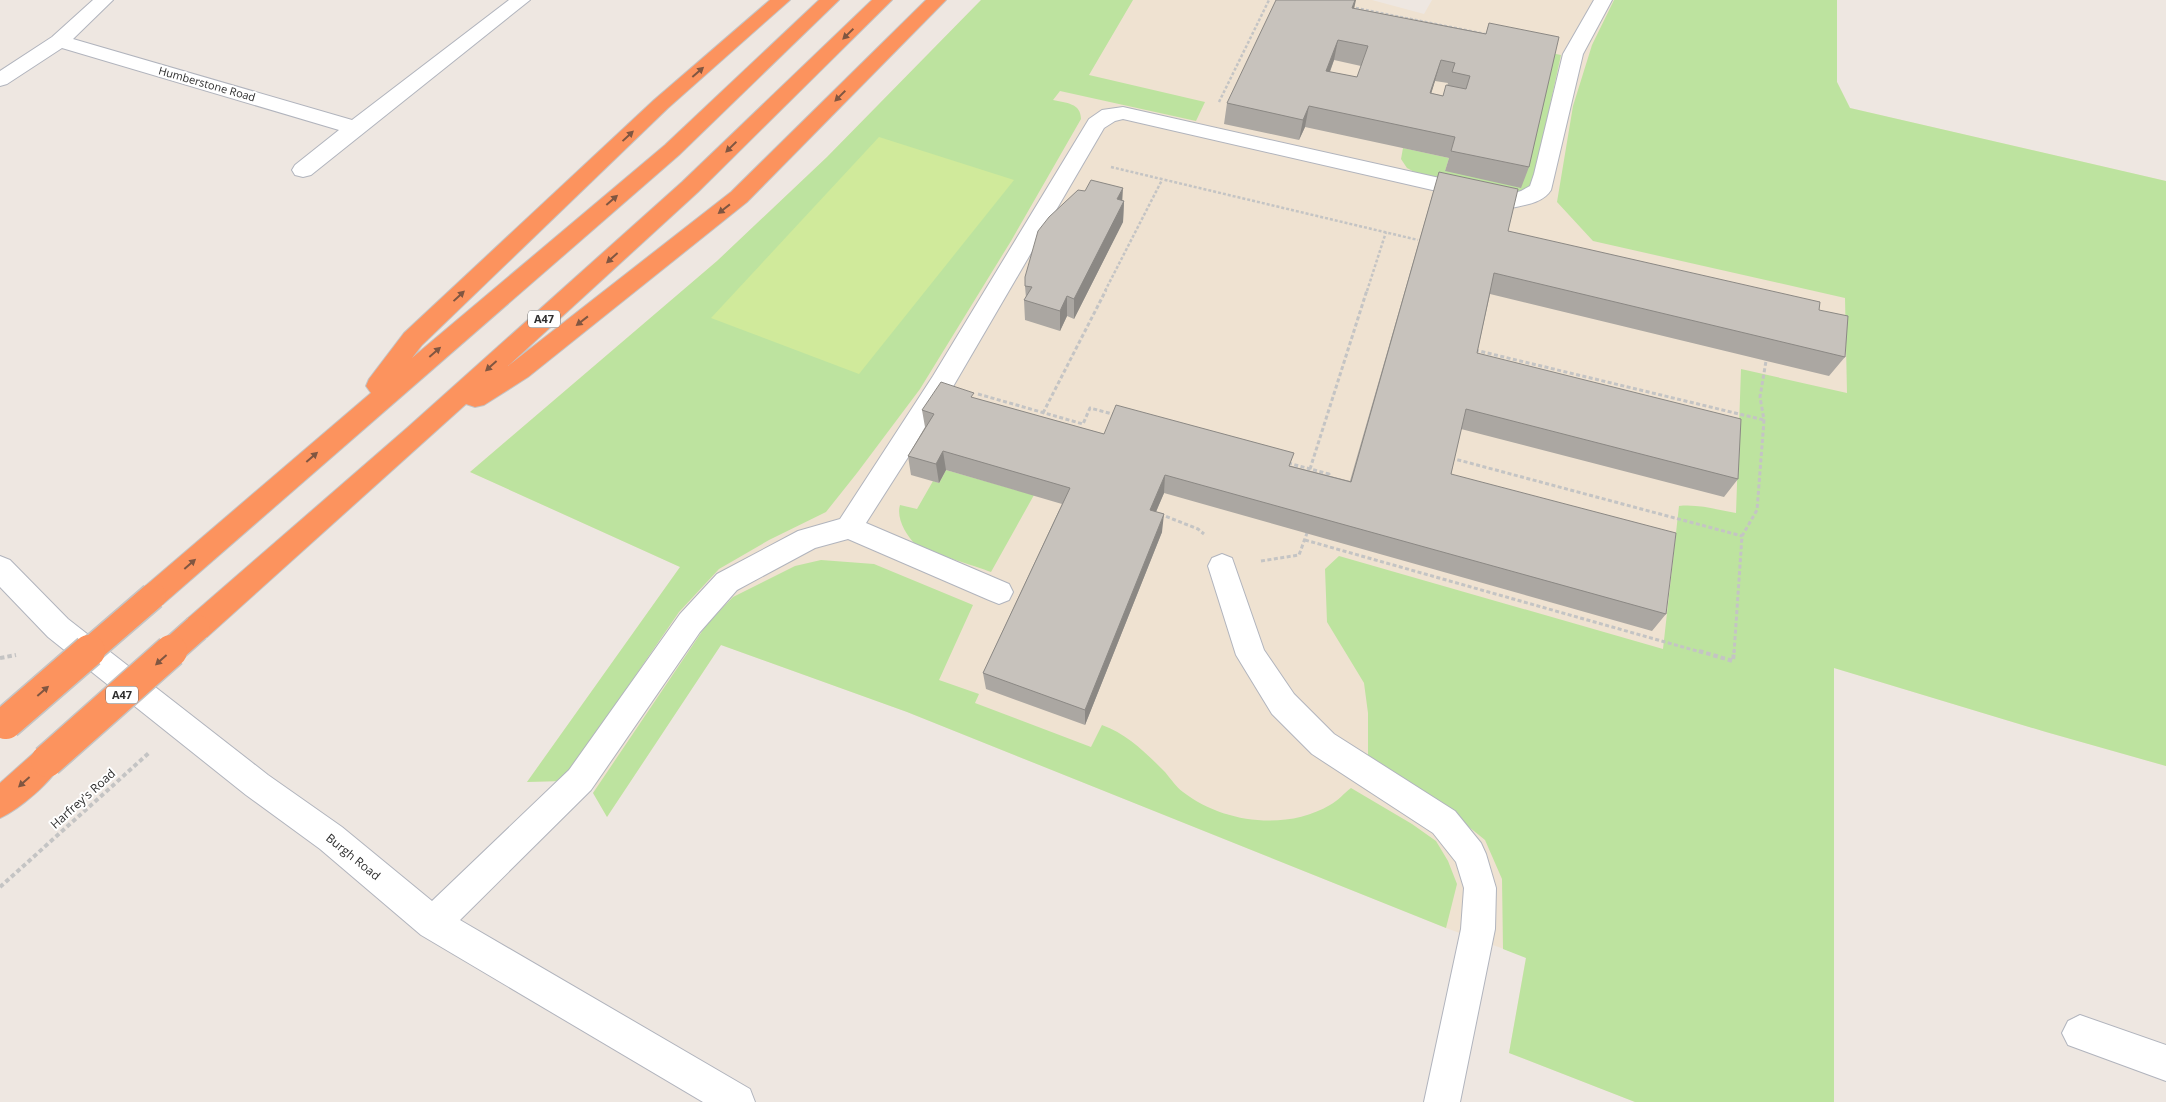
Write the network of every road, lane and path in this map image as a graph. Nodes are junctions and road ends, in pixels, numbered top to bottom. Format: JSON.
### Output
{"nodes":[{"id":1,"x":521,"y":0,"type":"edge"},
{"id":2,"x":781,"y":0,"type":"edge"},
{"id":3,"x":830,"y":0,"type":"edge"},
{"id":4,"x":883,"y":0,"type":"edge"},
{"id":5,"x":936,"y":0,"type":"edge"},
{"id":6,"x":1269,"y":0,"type":"edge"},
{"id":7,"x":1604,"y":0,"type":"edge"},
{"id":8,"x":97,"y":2,"type":"edge"},
{"id":9,"x":1343,"y":5,"type":"edge"},
{"id":10,"x":1415,"y":20,"type":"junction"},
{"id":11,"x":1412,"y":27,"type":"edge"},
{"id":12,"x":1499,"y":37,"type":"edge"},
{"id":13,"x":59,"y":40,"type":"junction"},
{"id":14,"x":0,"y":80,"type":"edge"},
{"id":15,"x":355,"y":128,"type":"junction"},
{"id":16,"x":1205,"y":132,"type":"junction"},
{"id":17,"x":1076,"y":159,"type":"junction"},
{"id":18,"x":303,"y":170,"type":"dead end"},
{"id":19,"x":1162,"y":180,"type":"junction"},
{"id":20,"x":1386,"y":232,"type":"junction"},
{"id":21,"x":1418,"y":240,"type":"edge"},
{"id":22,"x":1474,"y":350,"type":"edge"},
{"id":23,"x":1766,"y":361,"type":"edge"},
{"id":24,"x":942,"y":383,"type":"junction"},
{"id":25,"x":1043,"y":413,"type":"junction"},
{"id":26,"x":1118,"y":416,"type":"edge"},
{"id":27,"x":1764,"y":420,"type":"junction"},
{"id":28,"x":349,"y":426,"type":"junction"},
{"id":29,"x":416,"y":435,"type":"junction"},
{"id":30,"x":1451,"y":458,"type":"edge"},
{"id":31,"x":1281,"y":461,"type":"edge"},
{"id":32,"x":1310,"y":468,"type":"junction"},
{"id":33,"x":1328,"y":481,"type":"edge"},
{"id":34,"x":1156,"y":512,"type":"edge"},
{"id":35,"x":848,"y":528,"type":"junction"},
{"id":36,"x":1307,"y":533,"type":"edge"},
{"id":37,"x":1742,"y":536,"type":"junction"},
{"id":38,"x":1305,"y":540,"type":"junction"},
{"id":39,"x":1222,"y":566,"type":"junction"},
{"id":40,"x":0,"y":568,"type":"edge"},
{"id":41,"x":999,"y":592,"type":"dead end"},
{"id":42,"x":3,"y":725,"type":"edge"},
{"id":43,"x":180,"y":725,"type":"junction"},
{"id":44,"x":0,"y":804,"type":"edge"},
{"id":45,"x":0,"y":887,"type":"edge"},
{"id":46,"x":433,"y":923,"type":"junction"},
{"id":47,"x":2080,"y":1033,"type":"dead end"},
{"id":48,"x":2166,"y":1062,"type":"edge"},
{"id":49,"x":737,"y":1102,"type":"edge"},
{"id":50,"x":1442,"y":1102,"type":"edge"}],
"edges":[{"from":1,"to":15,"type":"street"},
{"from":28,"to":2,"type":"highway","one_way":true},
{"from":28,"to":3,"type":"highway","one_way":true},
{"from":4,"to":29,"type":"highway","number":"A47","one_way":true},
{"from":5,"to":29,"type":"highway","number":"A47","one_way":true},
{"from":6,"to":16,"type":"path"},
{"from":7,"to":16,"type":"street"},
{"from":8,"to":13,"type":"street"},
{"from":9,"to":10,"type":"path"},
{"from":10,"to":11,"type":"path"},
{"from":10,"to":12,"type":"path"},
{"from":13,"to":14,"type":"street"},
{"from":13,"to":15,"type":"street","name":"Humberstone Road"},
{"from":15,"to":18,"type":"street"},
{"from":16,"to":17,"type":"street"},
{"from":17,"to":19,"type":"path"},
{"from":17,"to":24,"type":"street"},
{"from":19,"to":20,"type":"path"},
{"from":19,"to":25,"type":"path"},
{"from":20,"to":21,"type":"path"},
{"from":20,"to":32,"type":"path"},
{"from":22,"to":27,"type":"path"},
{"from":23,"to":27,"type":"path"},
{"from":24,"to":25,"type":"path"},
{"from":24,"to":35,"type":"street"},
{"from":25,"to":26,"type":"path"},
{"from":27,"to":37,"type":"path"},
{"from":42,"to":28,"type":"highway","one_way":true,"bridge":true},
{"from":29,"to":44,"type":"highway","number":"A47","one_way":true,"bridge":true},
{"from":30,"to":37,"type":"path"},
{"from":31,"to":32,"type":"path"},
{"from":32,"to":33,"type":"path"},
{"from":34,"to":39,"type":"path"},
{"from":35,"to":41,"type":"street"},
{"from":35,"to":46,"type":"street"},
{"from":36,"to":38,"type":"path"},
{"from":37,"to":38,"type":"path"},
{"from":38,"to":39,"type":"path"},
{"from":39,"to":50,"type":"street"},
{"from":40,"to":43,"type":"street","name":"Burgh Road"},
{"from":43,"to":45,"type":"path","name":"Harfrey's Road"},
{"from":43,"to":46,"type":"street","name":"Burgh Road"},
{"from":46,"to":49,"type":"street","name":"Burgh Road"},
{"from":47,"to":48,"type":"street"}]}
